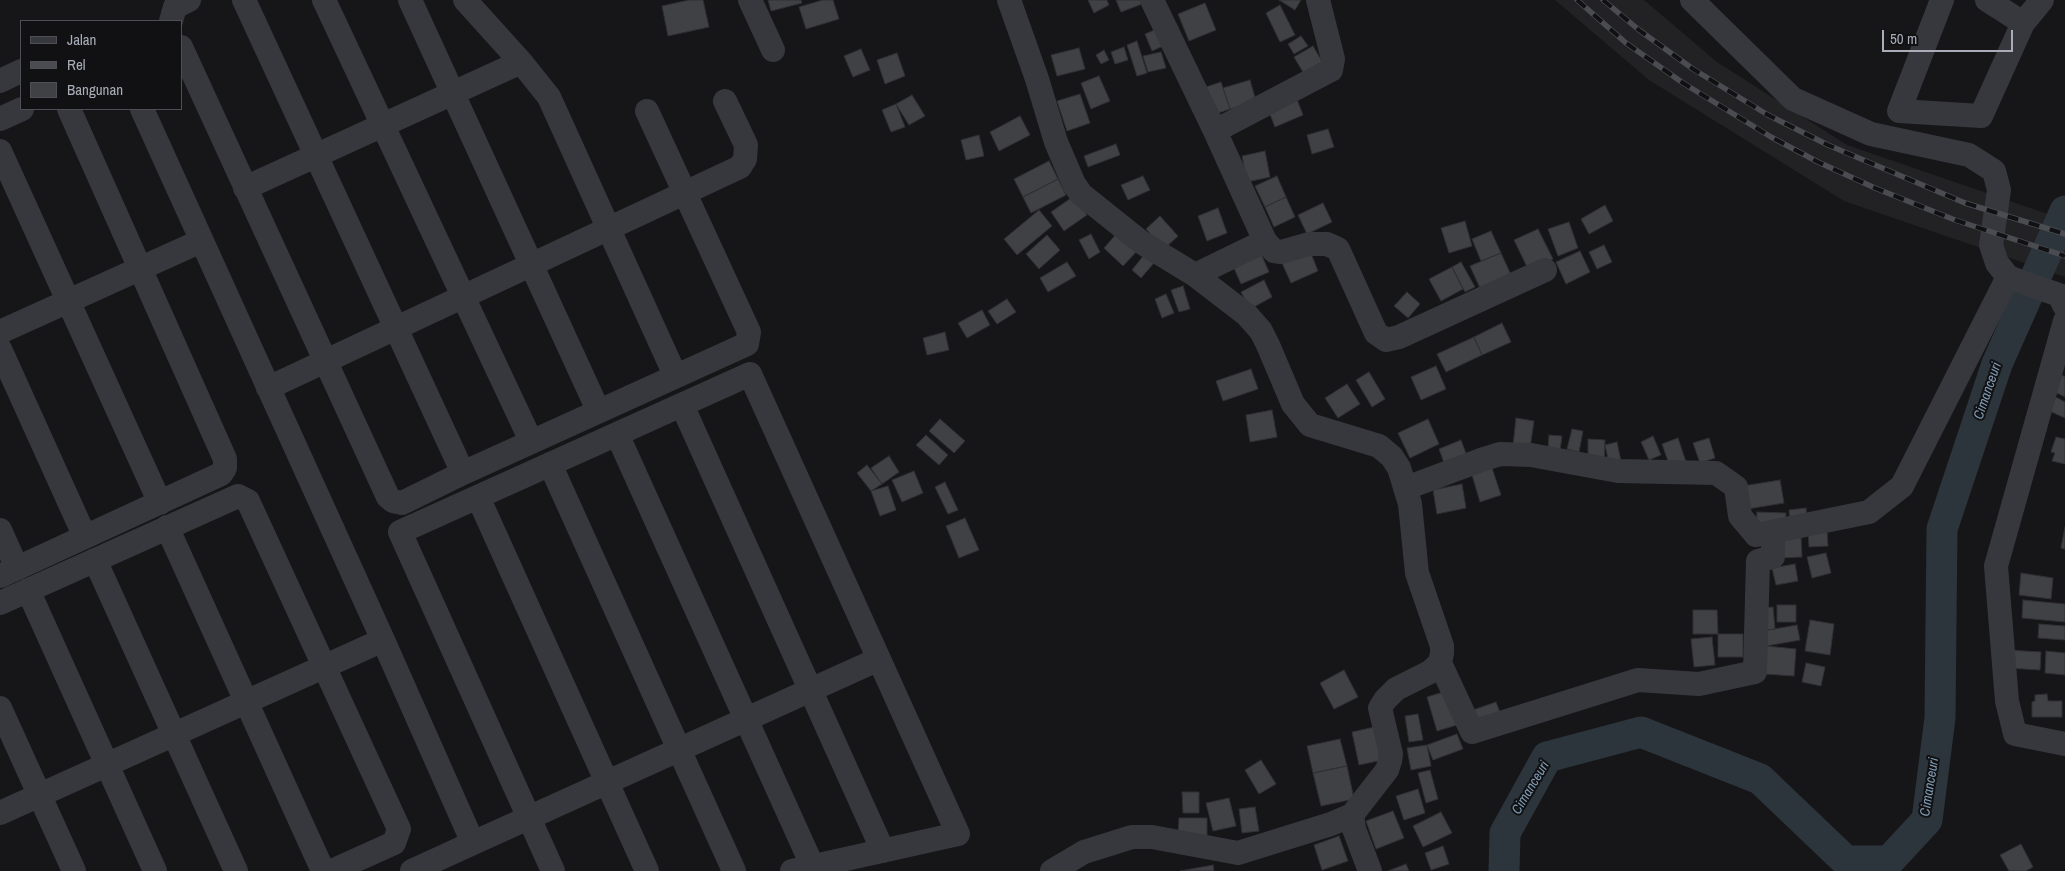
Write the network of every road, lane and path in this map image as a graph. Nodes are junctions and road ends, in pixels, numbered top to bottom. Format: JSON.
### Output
{"nodes":[{"id":1,"x":189,"y":0,"type":"edge"},
{"id":2,"x":244,"y":0,"type":"edge"},
{"id":3,"x":324,"y":0,"type":"edge"},
{"id":4,"x":410,"y":0,"type":"edge"},
{"id":5,"x":465,"y":0,"type":"edge"},
{"id":6,"x":750,"y":0,"type":"edge"},
{"id":7,"x":1009,"y":0,"type":"edge"},
{"id":8,"x":1152,"y":0,"type":"edge"},
{"id":9,"x":1318,"y":0,"type":"edge"},
{"id":10,"x":1692,"y":0,"type":"edge"},
{"id":11,"x":1942,"y":0,"type":"edge"},
{"id":12,"x":1987,"y":0,"type":"edge"},
{"id":13,"x":2042,"y":0,"type":"edge"},
{"id":14,"x":171,"y":20,"type":"edge"},
{"id":15,"x":2023,"y":24,"type":"junction"},
{"id":16,"x":182,"y":49,"type":"edge"},
{"id":17,"x":773,"y":50,"type":"dead end"},
{"id":18,"x":521,"y":62,"type":"junction"},
{"id":19,"x":20,"y":71,"type":"edge"},
{"id":20,"x":0,"y":81,"type":"edge"},
{"id":21,"x":453,"y":93,"type":"junction"},
{"id":22,"x":725,"y":101,"type":"dead end"},
{"id":23,"x":20,"y":110,"type":"edge"},
{"id":24,"x":69,"y":110,"type":"edge"},
{"id":25,"x":142,"y":110,"type":"edge"},
{"id":26,"x":647,"y":111,"type":"dead end"},
{"id":27,"x":0,"y":119,"type":"edge"},
{"id":28,"x":383,"y":125,"type":"junction"},
{"id":29,"x":1216,"y":131,"type":"junction"},
{"id":30,"x":0,"y":151,"type":"edge"},
{"id":31,"x":316,"y":156,"type":"junction"},
{"id":32,"x":246,"y":188,"type":"junction"},
{"id":33,"x":685,"y":194,"type":"junction"},
{"id":34,"x":609,"y":229,"type":"junction"},
{"id":35,"x":201,"y":241,"type":"junction"},
{"id":36,"x":1266,"y":241,"type":"junction"},
{"id":37,"x":532,"y":265,"type":"junction"},
{"id":38,"x":141,"y":268,"type":"junction"},
{"id":39,"x":1545,"y":270,"type":"dead end"},
{"id":40,"x":1195,"y":275,"type":"junction"},
{"id":41,"x":2008,"y":278,"type":"junction"},
{"id":42,"x":463,"y":297,"type":"junction"},
{"id":43,"x":68,"y":301,"type":"junction"},
{"id":44,"x":2062,"y":301,"type":"edge"},
{"id":45,"x":2065,"y":321,"type":"edge"},
{"id":46,"x":396,"y":328,"type":"junction"},
{"id":47,"x":0,"y":332,"type":"edge"},
{"id":48,"x":0,"y":349,"type":"edge"},
{"id":49,"x":326,"y":362,"type":"junction"},
{"id":50,"x":2059,"y":364,"type":"edge"},
{"id":51,"x":675,"y":375,"type":"junction"},
{"id":52,"x":268,"y":388,"type":"junction"},
{"id":53,"x":682,"y":404,"type":"junction"},
{"id":54,"x":598,"y":410,"type":"junction"},
{"id":55,"x":617,"y":434,"type":"junction"},
{"id":56,"x":531,"y":441,"type":"junction"},
{"id":57,"x":550,"y":464,"type":"junction"},
{"id":58,"x":463,"y":473,"type":"junction"},
{"id":59,"x":1406,"y":488,"type":"junction"},
{"id":60,"x":478,"y":497,"type":"junction"},
{"id":61,"x":160,"y":504,"type":"junction"},
{"id":62,"x":168,"y":527,"type":"junction"},
{"id":63,"x":0,"y":530,"type":"edge"},
{"id":64,"x":1773,"y":533,"type":"junction"},
{"id":65,"x":85,"y":537,"type":"junction"},
{"id":66,"x":94,"y":560,"type":"junction"},
{"id":67,"x":9,"y":572,"type":"edge"},
{"id":68,"x":28,"y":590,"type":"junction"},
{"id":69,"x":0,"y":603,"type":"edge"},
{"id":70,"x":383,"y":640,"type":"junction"},
{"id":71,"x":879,"y":659,"type":"junction"},
{"id":72,"x":1440,"y":663,"type":"junction"},
{"id":73,"x":324,"y":666,"type":"junction"},
{"id":74,"x":811,"y":690,"type":"junction"},
{"id":75,"x":246,"y":701,"type":"junction"},
{"id":76,"x":0,"y":708,"type":"edge"},
{"id":77,"x":746,"y":719,"type":"junction"},
{"id":78,"x":174,"y":734,"type":"junction"},
{"id":79,"x":2065,"y":744,"type":"edge"},
{"id":80,"x":679,"y":750,"type":"junction"},
{"id":81,"x":106,"y":764,"type":"junction"},
{"id":82,"x":607,"y":782,"type":"junction"},
{"id":83,"x":40,"y":795,"type":"junction"},
{"id":84,"x":0,"y":813,"type":"edge"},
{"id":85,"x":1352,"y":815,"type":"junction"},
{"id":86,"x":529,"y":818,"type":"junction"},
{"id":87,"x":473,"y":843,"type":"junction"},
{"id":88,"x":883,"y":851,"type":"junction"},
{"id":89,"x":1236,"y":862,"type":"edge"},
{"id":90,"x":802,"y":868,"type":"edge"},
{"id":91,"x":74,"y":871,"type":"edge"},
{"id":92,"x":155,"y":871,"type":"edge"},
{"id":93,"x":236,"y":871,"type":"edge"},
{"id":94,"x":324,"y":871,"type":"edge"},
{"id":95,"x":332,"y":871,"type":"edge"},
{"id":96,"x":412,"y":871,"type":"edge"},
{"id":97,"x":553,"y":871,"type":"edge"},
{"id":98,"x":648,"y":871,"type":"edge"},
{"id":99,"x":734,"y":871,"type":"edge"},
{"id":100,"x":1052,"y":871,"type":"edge"},
{"id":101,"x":1370,"y":871,"type":"edge"}],
"edges":[{"from":1,"to":14,"type":"street"},
{"from":2,"to":31,"type":"street"},
{"from":3,"to":28,"type":"street"},
{"from":4,"to":21,"type":"street"},
{"from":5,"to":18,"type":"street"},
{"from":6,"to":17,"type":"street"},
{"from":7,"to":40,"type":"street"},
{"from":8,"to":29,"type":"street"},
{"from":9,"to":29,"type":"street"},
{"from":10,"to":41,"type":"street"},
{"from":11,"to":15,"type":"street"},
{"from":12,"to":15,"type":"street"},
{"from":13,"to":15,"type":"street"},
{"from":16,"to":32,"type":"street"},
{"from":18,"to":21,"type":"street"},
{"from":18,"to":34,"type":"street"},
{"from":19,"to":20,"type":"street"},
{"from":21,"to":28,"type":"street"},
{"from":21,"to":37,"type":"street"},
{"from":22,"to":33,"type":"street"},
{"from":23,"to":27,"type":"street"},
{"from":24,"to":38,"type":"street"},
{"from":25,"to":35,"type":"street"},
{"from":26,"to":33,"type":"street"},
{"from":28,"to":31,"type":"street"},
{"from":28,"to":42,"type":"street"},
{"from":29,"to":36,"type":"street"},
{"from":30,"to":43,"type":"street"},
{"from":31,"to":32,"type":"street"},
{"from":31,"to":46,"type":"street"},
{"from":32,"to":49,"type":"street"},
{"from":33,"to":34,"type":"street"},
{"from":33,"to":51,"type":"street"},
{"from":34,"to":37,"type":"street"},
{"from":34,"to":51,"type":"street"},
{"from":35,"to":38,"type":"street"},
{"from":35,"to":52,"type":"street"},
{"from":36,"to":39,"type":"street"},
{"from":36,"to":40,"type":"street"},
{"from":37,"to":42,"type":"street"},
{"from":37,"to":54,"type":"street"},
{"from":38,"to":43,"type":"street"},
{"from":38,"to":61,"type":"street"},
{"from":40,"to":59,"type":"street"},
{"from":41,"to":44,"type":"street"},
{"from":41,"to":64,"type":"street"},
{"from":42,"to":46,"type":"street"},
{"from":42,"to":56,"type":"street"},
{"from":43,"to":47,"type":"street"},
{"from":43,"to":61,"type":"street"},
{"from":45,"to":50,"type":"street"},
{"from":46,"to":49,"type":"street"},
{"from":46,"to":58,"type":"street"},
{"from":48,"to":65,"type":"street"},
{"from":49,"to":52,"type":"street"},
{"from":49,"to":58,"type":"street"},
{"from":50,"to":79,"type":"street"},
{"from":51,"to":54,"type":"street"},
{"from":52,"to":70,"type":"street"},
{"from":53,"to":55,"type":"street"},
{"from":53,"to":71,"type":"street"},
{"from":53,"to":74,"type":"street"},
{"from":54,"to":56,"type":"street"},
{"from":55,"to":57,"type":"street"},
{"from":55,"to":77,"type":"street"},
{"from":56,"to":58,"type":"street"},
{"from":57,"to":60,"type":"street"},
{"from":57,"to":80,"type":"street"},
{"from":59,"to":64,"type":"street"},
{"from":59,"to":72,"type":"street"},
{"from":60,"to":82,"type":"street"},
{"from":60,"to":86,"type":"street"},
{"from":61,"to":65,"type":"street"},
{"from":62,"to":66,"type":"street"},
{"from":62,"to":73,"type":"street"},
{"from":62,"to":75,"type":"street"},
{"from":63,"to":67,"type":"street"},
{"from":64,"to":72,"type":"street"},
{"from":65,"to":67,"type":"street"},
{"from":66,"to":68,"type":"street"},
{"from":66,"to":78,"type":"street"},
{"from":68,"to":69,"type":"street"},
{"from":68,"to":81,"type":"street"},
{"from":70,"to":73,"type":"street"},
{"from":70,"to":87,"type":"street"},
{"from":71,"to":74,"type":"street"},
{"from":71,"to":88,"type":"street"},
{"from":72,"to":85,"type":"street"},
{"from":73,"to":75,"type":"street"},
{"from":73,"to":95,"type":"street"},
{"from":74,"to":77,"type":"street"},
{"from":74,"to":88,"type":"street"},
{"from":75,"to":78,"type":"street"},
{"from":75,"to":94,"type":"street"},
{"from":76,"to":83,"type":"street"},
{"from":77,"to":80,"type":"street"},
{"from":77,"to":90,"type":"street"},
{"from":78,"to":81,"type":"street"},
{"from":78,"to":93,"type":"street"},
{"from":80,"to":82,"type":"street"},
{"from":80,"to":99,"type":"street"},
{"from":81,"to":83,"type":"street"},
{"from":81,"to":92,"type":"street"},
{"from":82,"to":86,"type":"street"},
{"from":82,"to":98,"type":"street"},
{"from":83,"to":84,"type":"street"},
{"from":83,"to":91,"type":"street"},
{"from":85,"to":89,"type":"street"},
{"from":85,"to":101,"type":"street"},
{"from":86,"to":87,"type":"street"},
{"from":86,"to":97,"type":"street"},
{"from":87,"to":96,"type":"street"},
{"from":88,"to":90,"type":"street"},
{"from":89,"to":100,"type":"street"}]}
